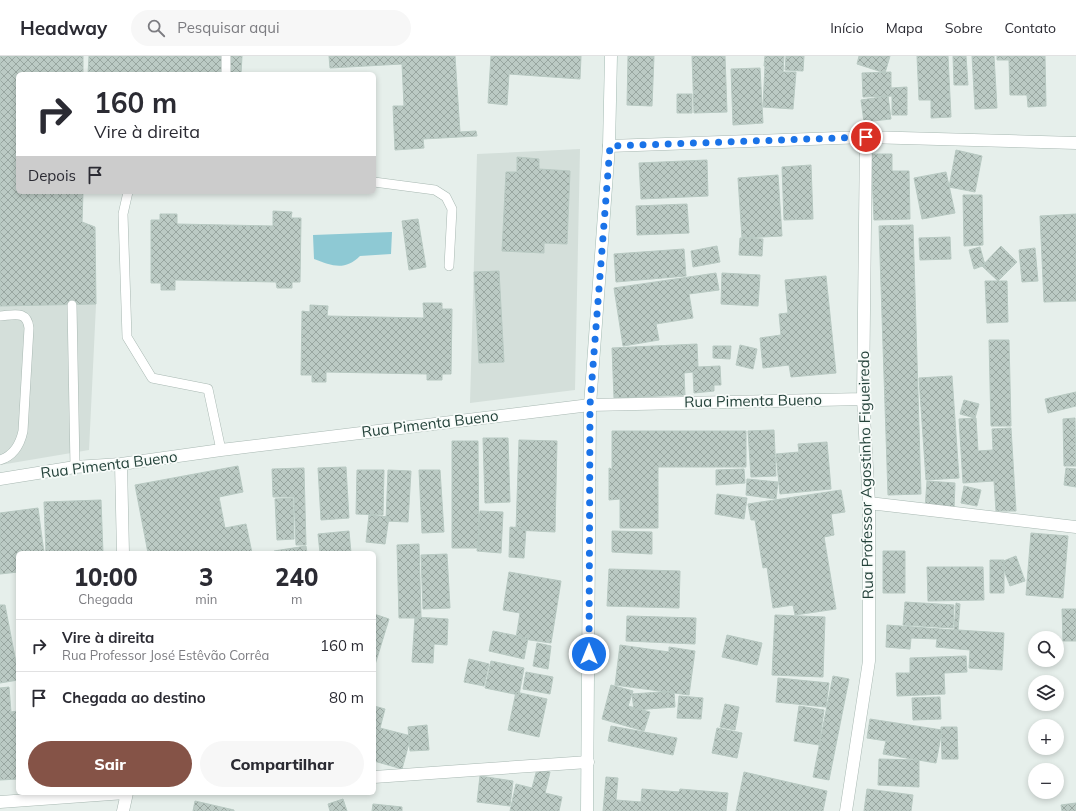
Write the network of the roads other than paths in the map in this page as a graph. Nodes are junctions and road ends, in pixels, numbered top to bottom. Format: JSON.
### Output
{"nodes":[{"id":1,"x":226,"y":56,"type":"edge"},
{"id":2,"x":611,"y":56,"type":"edge"},
{"id":3,"x":226,"y":72,"type":"edge"},
{"id":4,"x":866,"y":137,"type":"junction"},
{"id":5,"x":1076,"y":143,"type":"edge"},
{"id":6,"x":610,"y":146,"type":"junction"},
{"id":7,"x":376,"y":182,"type":"edge"},
{"id":8,"x":128,"y":194,"type":"edge"},
{"id":9,"x":449,"y":266,"type":"dead end"},
{"id":10,"x":72,"y":305,"type":"dead end"},
{"id":11,"x":0,"y":316,"type":"edge"},
{"id":12,"x":863,"y":399,"type":"junction"},
{"id":13,"x":590,"y":405,"type":"junction"},
{"id":14,"x":221,"y":450,"type":"junction"},
{"id":15,"x":0,"y":460,"type":"edge"},
{"id":16,"x":121,"y":464,"type":"junction"},
{"id":17,"x":75,"y":467,"type":"junction"},
{"id":18,"x":0,"y":480,"type":"edge"},
{"id":19,"x":869,"y":503,"type":"junction"},
{"id":20,"x":1076,"y":527,"type":"edge"},
{"id":21,"x":123,"y":551,"type":"edge"},
{"id":22,"x":588,"y":762,"type":"junction"},
{"id":23,"x":376,"y":776,"type":"edge"},
{"id":24,"x":98,"y":795,"type":"edge"},
{"id":25,"x":126,"y":795,"type":"edge"},
{"id":26,"x":0,"y":802,"type":"edge"},
{"id":27,"x":123,"y":811,"type":"edge"},
{"id":28,"x":587,"y":811,"type":"edge"},
{"id":29,"x":846,"y":811,"type":"edge"}],
"edges":[{"from":1,"to":3,"type":"lane"},
{"from":2,"to":6,"type":"street"},
{"from":4,"to":5,"type":"street"},
{"from":4,"to":6,"type":"street"},
{"from":4,"to":12,"type":"street","name":"Rua Professor Agostinho Figueiredo"},
{"from":6,"to":13,"type":"street"},
{"from":7,"to":9,"type":"lane"},
{"from":8,"to":14,"type":"lane"},
{"from":10,"to":17,"type":"lane"},
{"from":11,"to":15,"type":"lane"},
{"from":12,"to":13,"type":"street","name":"Rua Pimenta Bueno"},
{"from":12,"to":19,"type":"street","name":"Rua Professor Agostinho Figueiredo"},
{"from":13,"to":14,"type":"street","name":"Rua Pimenta Bueno"},
{"from":13,"to":22,"type":"street"},
{"from":14,"to":16,"type":"street","name":"Rua Pimenta Bueno"},
{"from":16,"to":17,"type":"street","name":"Rua Pimenta Bueno"},
{"from":16,"to":21,"type":"street"},
{"from":17,"to":18,"type":"street","name":"Rua Pimenta Bueno"},
{"from":19,"to":20,"type":"street"},
{"from":19,"to":29,"type":"street","name":"Rua Professor Agostinho Figueiredo"},
{"from":22,"to":23,"type":"street"},
{"from":22,"to":28,"type":"street"},
{"from":24,"to":26,"type":"street"},
{"from":25,"to":27,"type":"street"}]}
